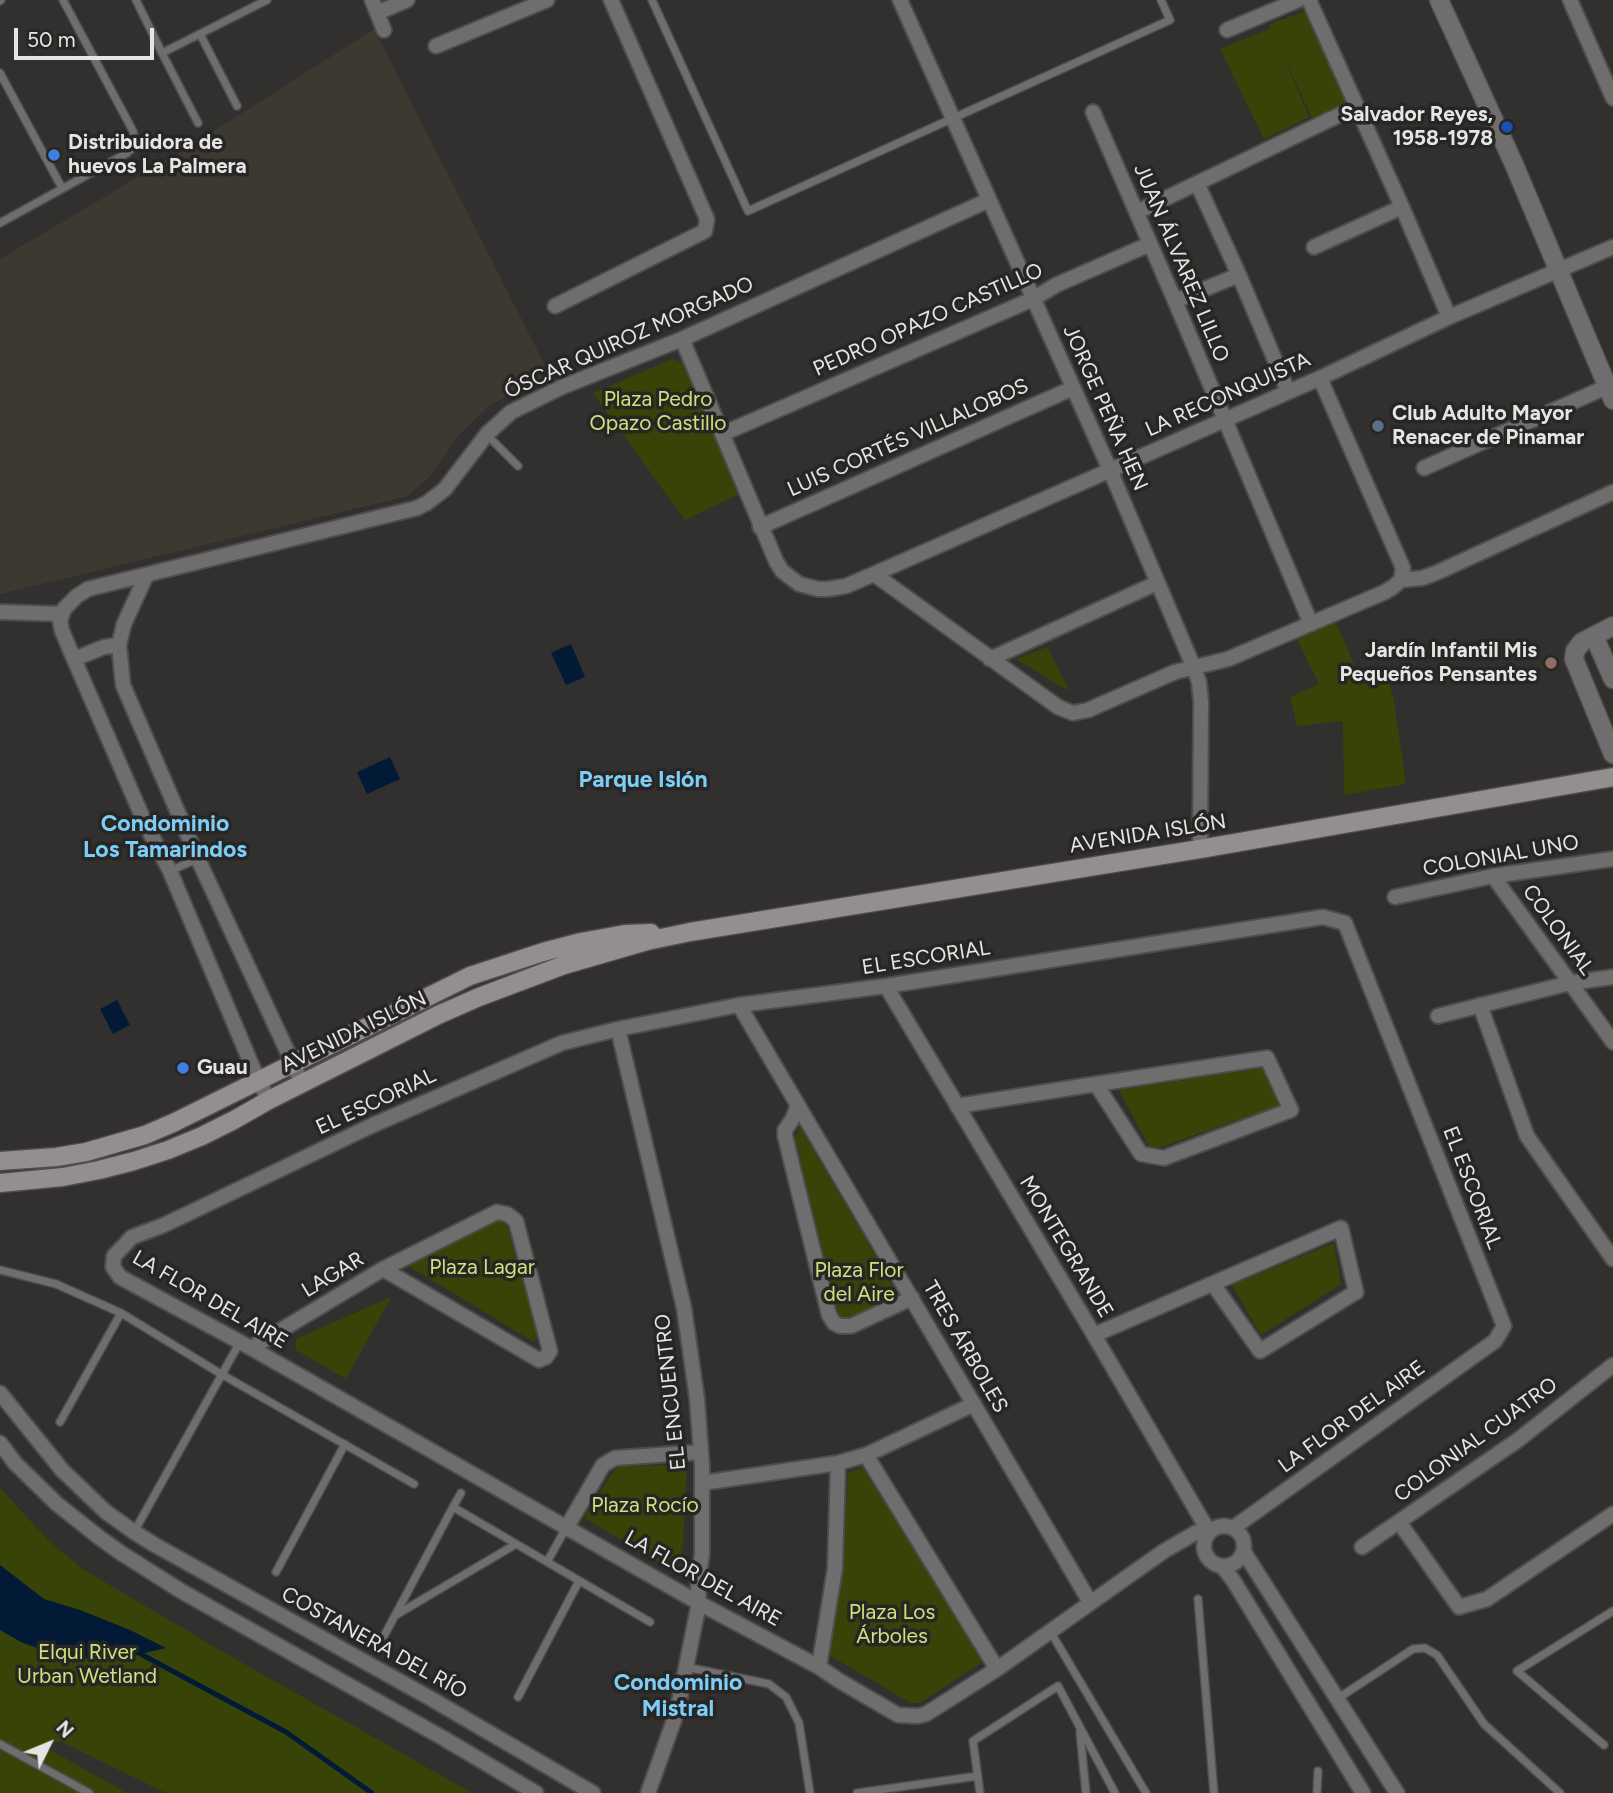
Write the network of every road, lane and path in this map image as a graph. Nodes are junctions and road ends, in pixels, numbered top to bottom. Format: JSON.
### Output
{"nodes":[{"id":1,"x":63,"y":0,"type":"edge"},
{"id":2,"x":136,"y":0,"type":"edge"},
{"id":3,"x":267,"y":0,"type":"edge"},
{"id":4,"x":407,"y":0,"type":"edge"},
{"id":5,"x":547,"y":0,"type":"edge"},
{"id":6,"x":611,"y":0,"type":"edge"},
{"id":7,"x":652,"y":0,"type":"edge"},
{"id":8,"x":900,"y":0,"type":"edge"},
{"id":9,"x":1161,"y":0,"type":"edge"},
{"id":10,"x":1309,"y":0,"type":"edge"},
{"id":11,"x":1440,"y":0,"type":"edge"},
{"id":12,"x":1570,"y":0,"type":"edge"},
{"id":13,"x":1294,"y":1,"type":"edge"},
{"id":14,"x":375,"y":6,"type":"edge"},
{"id":15,"x":384,"y":30,"type":"dead end"},
{"id":16,"x":1227,"y":30,"type":"dead end"},
{"id":17,"x":201,"y":34,"type":"junction"},
{"id":18,"x":436,"y":46,"type":"dead end"},
{"id":19,"x":162,"y":53,"type":"junction"},
{"id":20,"x":0,"y":73,"type":"edge"},
{"id":21,"x":1613,"y":98,"type":"edge"},
{"id":22,"x":237,"y":106,"type":"dead end"},
{"id":23,"x":1356,"y":107,"type":"junction"},
{"id":24,"x":1093,"y":112,"type":"dead end"},
{"id":25,"x":953,"y":119,"type":"junction"},
{"id":26,"x":198,"y":123,"type":"dead end"},
{"id":27,"x":1197,"y":183,"type":"junction"},
{"id":28,"x":62,"y":188,"type":"junction"},
{"id":29,"x":989,"y":200,"type":"junction"},
{"id":30,"x":1402,"y":207,"type":"junction"},
{"id":31,"x":1137,"y":212,"type":"junction"},
{"id":32,"x":0,"y":222,"type":"edge"},
{"id":33,"x":1150,"y":244,"type":"junction"},
{"id":34,"x":1314,"y":247,"type":"dead end"},
{"id":35,"x":1613,"y":247,"type":"edge"},
{"id":36,"x":1558,"y":271,"type":"junction"},
{"id":37,"x":1238,"y":275,"type":"junction"},
{"id":38,"x":1033,"y":299,"type":"junction"},
{"id":39,"x":1175,"y":301,"type":"junction"},
{"id":40,"x":555,"y":306,"type":"dead end"},
{"id":41,"x":1448,"y":317,"type":"junction"},
{"id":42,"x":682,"y":339,"type":"junction"},
{"id":43,"x":1320,"y":378,"type":"junction"},
{"id":44,"x":1073,"y":388,"type":"junction"},
{"id":45,"x":1611,"y":390,"type":"edge"},
{"id":46,"x":1288,"y":391,"type":"junction"},
{"id":47,"x":1224,"y":420,"type":"junction"},
{"id":48,"x":486,"y":434,"type":"junction"},
{"id":49,"x":722,"y":434,"type":"junction"},
{"id":50,"x":518,"y":466,"type":"dead end"},
{"id":51,"x":1424,"y":468,"type":"dead end"},
{"id":52,"x":1110,"y":470,"type":"junction"},
{"id":53,"x":1613,"y":492,"type":"edge"},
{"id":54,"x":761,"y":527,"type":"junction"},
{"id":55,"x":874,"y":574,"type":"junction"},
{"id":56,"x":146,"y":576,"type":"junction"},
{"id":57,"x":1401,"y":580,"type":"junction"},
{"id":58,"x":1157,"y":583,"type":"junction"},
{"id":59,"x":0,"y":612,"type":"edge"},
{"id":60,"x":61,"y":614,"type":"junction"},
{"id":61,"x":1311,"y":624,"type":"junction"},
{"id":62,"x":1613,"y":626,"type":"edge"},
{"id":63,"x":1594,"y":636,"type":"junction"},
{"id":64,"x":119,"y":645,"type":"junction"},
{"id":65,"x":74,"y":659,"type":"junction"},
{"id":66,"x":990,"y":659,"type":"junction"},
{"id":67,"x":1194,"y":668,"type":"junction"},
{"id":68,"x":1613,"y":679,"type":"edge"},
{"id":69,"x":1613,"y":754,"type":"edge"},
{"id":70,"x":1613,"y":777,"type":"edge"},
{"id":71,"x":224,"y":847,"type":"dead end"},
{"id":72,"x":1199,"y":849,"type":"junction"},
{"id":73,"x":198,"y":859,"type":"junction"},
{"id":74,"x":1613,"y":859,"type":"edge"},
{"id":75,"x":170,"y":871,"type":"junction"},
{"id":76,"x":1493,"y":876,"type":"junction"},
{"id":77,"x":1395,"y":897,"type":"dead end"},
{"id":78,"x":690,"y":932,"type":"junction"},
{"id":79,"x":1613,"y":977,"type":"edge"},
{"id":80,"x":1570,"y":983,"type":"junction"},
{"id":81,"x":886,"y":986,"type":"junction"},
{"id":82,"x":739,"y":1005,"type":"junction"},
{"id":83,"x":1480,"y":1005,"type":"junction"},
{"id":84,"x":1437,"y":1016,"type":"dead end"},
{"id":85,"x":618,"y":1029,"type":"junction"},
{"id":86,"x":1613,"y":1042,"type":"edge"},
{"id":87,"x":292,"y":1063,"type":"junction"},
{"id":88,"x":258,"y":1080,"type":"junction"},
{"id":89,"x":302,"y":1083,"type":"junction"},
{"id":90,"x":1096,"y":1084,"type":"junction"},
{"id":91,"x":269,"y":1100,"type":"junction"},
{"id":92,"x":798,"y":1105,"type":"junction"},
{"id":93,"x":957,"y":1106,"type":"junction"},
{"id":94,"x":0,"y":1161,"type":"edge"},
{"id":95,"x":0,"y":1184,"type":"edge"},
{"id":96,"x":114,"y":1256,"type":"joint"},
{"id":97,"x":1613,"y":1259,"type":"edge"},
{"id":98,"x":383,"y":1269,"type":"junction"},
{"id":99,"x":0,"y":1270,"type":"edge"},
{"id":100,"x":1213,"y":1284,"type":"junction"},
{"id":101,"x":912,"y":1298,"type":"junction"},
{"id":102,"x":121,"y":1313,"type":"junction"},
{"id":103,"x":1094,"y":1335,"type":"junction"},
{"id":104,"x":1494,"y":1341,"type":"joint"},
{"id":105,"x":245,"y":1345,"type":"junction"},
{"id":106,"x":1613,"y":1365,"type":"edge"},
{"id":107,"x":221,"y":1374,"type":"junction"},
{"id":108,"x":0,"y":1393,"type":"edge"},
{"id":109,"x":974,"y":1404,"type":"junction"},
{"id":110,"x":60,"y":1422,"type":"dead end"},
{"id":111,"x":0,"y":1443,"type":"edge"},
{"id":112,"x":345,"y":1444,"type":"junction"},
{"id":113,"x":701,"y":1452,"type":"junction"},
{"id":114,"x":866,"y":1455,"type":"junction"},
{"id":115,"x":838,"y":1463,"type":"junction"},
{"id":116,"x":702,"y":1482,"type":"junction"},
{"id":117,"x":414,"y":1484,"type":"dead end"},
{"id":118,"x":461,"y":1493,"type":"dead end"},
{"id":119,"x":453,"y":1507,"type":"junction"},
{"id":120,"x":1613,"y":1514,"type":"edge"},
{"id":121,"x":1399,"y":1522,"type":"junction"},
{"id":122,"x":566,"y":1527,"type":"junction"},
{"id":123,"x":1233,"y":1528,"type":"junction"},
{"id":124,"x":134,"y":1532,"type":"junction"},
{"id":125,"x":1209,"y":1532,"type":"junction"},
{"id":126,"x":516,"y":1544,"type":"junction"},
{"id":127,"x":1362,"y":1547,"type":"dead end"},
{"id":128,"x":1164,"y":1551,"type":"junction"},
{"id":129,"x":1244,"y":1552,"type":"junction"},
{"id":130,"x":121,"y":1553,"type":"junction"},
{"id":131,"x":547,"y":1562,"type":"junction"},
{"id":132,"x":1216,"y":1564,"type":"junction"},
{"id":133,"x":275,"y":1572,"type":"dead end"},
{"id":134,"x":579,"y":1581,"type":"junction"},
{"id":135,"x":1198,"y":1599,"type":"dead end"},
{"id":136,"x":1090,"y":1602,"type":"junction"},
{"id":137,"x":699,"y":1603,"type":"junction"},
{"id":138,"x":1613,"y":1611,"type":"edge"},
{"id":139,"x":395,"y":1615,"type":"junction"},
{"id":140,"x":650,"y":1622,"type":"dead end"},
{"id":141,"x":1050,"y":1631,"type":"junction"},
{"id":142,"x":384,"y":1636,"type":"dead end"},
{"id":143,"x":818,"y":1667,"type":"junction"},
{"id":144,"x":686,"y":1668,"type":"junction"},
{"id":145,"x":997,"y":1670,"type":"junction"},
{"id":146,"x":518,"y":1697,"type":"dead end"},
{"id":147,"x":1338,"y":1699,"type":"junction"},
{"id":148,"x":1314,"y":1713,"type":"junction"},
{"id":149,"x":1080,"y":1728,"type":"junction"},
{"id":150,"x":0,"y":1744,"type":"edge"},
{"id":151,"x":1604,"y":1745,"type":"dead end"},
{"id":152,"x":1318,"y":1771,"type":"dead end"},
{"id":153,"x":978,"y":1776,"type":"junction"},
{"id":154,"x":89,"y":1793,"type":"edge"},
{"id":155,"x":536,"y":1793,"type":"edge"},
{"id":156,"x":593,"y":1793,"type":"edge"},
{"id":157,"x":648,"y":1793,"type":"edge"},
{"id":158,"x":810,"y":1793,"type":"edge"},
{"id":159,"x":857,"y":1793,"type":"edge"},
{"id":160,"x":980,"y":1793,"type":"edge"},
{"id":161,"x":1086,"y":1793,"type":"edge"},
{"id":162,"x":1115,"y":1793,"type":"edge"},
{"id":163,"x":1146,"y":1793,"type":"edge"},
{"id":164,"x":1214,"y":1793,"type":"edge"},
{"id":165,"x":1317,"y":1793,"type":"edge"},
{"id":166,"x":1363,"y":1793,"type":"edge"},
{"id":167,"x":1398,"y":1793,"type":"edge"},
{"id":168,"x":1560,"y":1793,"type":"edge"}],
"edges":[{"from":1,"to":28,"type":"lane"},
{"from":2,"to":19,"type":"lane"},
{"from":3,"to":17,"type":"lane"},
{"from":4,"to":14,"type":"street"},
{"from":5,"to":18,"type":"street"},
{"from":6,"to":40,"type":"street"},
{"from":7,"to":25,"type":"lane"},
{"from":8,"to":25,"type":"street","name":"JORGE PEÑA HEN"},
{"from":9,"to":25,"type":"lane"},
{"from":10,"to":23,"type":"street"},
{"from":11,"to":36,"type":"street"},
{"from":12,"to":21,"type":"street"},
{"from":13,"to":16,"type":"street"},
{"from":14,"to":15,"type":"street"},
{"from":17,"to":19,"type":"lane"},
{"from":17,"to":22,"type":"lane"},
{"from":19,"to":26,"type":"lane"},
{"from":20,"to":28,"type":"lane"},
{"from":23,"to":27,"type":"street"},
{"from":23,"to":30,"type":"street"},
{"from":24,"to":31,"type":"street","name":"JUAN ÁLVAREZ LILLO"},
{"from":25,"to":29,"type":"street","name":"JORGE PEÑA HEN"},
{"from":27,"to":31,"type":"street"},
{"from":27,"to":37,"type":"street"},
{"from":28,"to":32,"type":"lane"},
{"from":29,"to":38,"type":"street","name":"JORGE PEÑA HEN"},
{"from":29,"to":42,"type":"street","name":"ÓSCAR QUIROZ MORGADO"},
{"from":30,"to":34,"type":"street"},
{"from":30,"to":41,"type":"street"},
{"from":31,"to":33,"type":"street","name":"JUAN ÁLVAREZ LILLO"},
{"from":33,"to":38,"type":"street","name":"PEDRO OPAZO CASTILLO"},
{"from":33,"to":39,"type":"street","name":"JUAN ÁLVAREZ LILLO"},
{"from":35,"to":36,"type":"street","name":"LA RECONQUISTA"},
{"from":36,"to":41,"type":"street","name":"LA RECONQUISTA"},
{"from":36,"to":45,"type":"street"},
{"from":37,"to":39,"type":"street"},
{"from":37,"to":46,"type":"street"},
{"from":38,"to":44,"type":"street","name":"JORGE PEÑA HEN"},
{"from":38,"to":49,"type":"street","name":"PEDRO OPAZO CASTILLO"},
{"from":39,"to":47,"type":"street","name":"JUAN ÁLVAREZ LILLO"},
{"from":41,"to":43,"type":"street","name":"LA RECONQUISTA"},
{"from":42,"to":48,"type":"street","name":"ÓSCAR QUIROZ MORGADO"},
{"from":42,"to":49,"type":"street"},
{"from":43,"to":46,"type":"street","name":"LA RECONQUISTA"},
{"from":43,"to":57,"type":"street"},
{"from":44,"to":52,"type":"street","name":"JORGE PEÑA HEN"},
{"from":44,"to":54,"type":"street","name":"LUIS CORTÉS VILLALOBOS"},
{"from":45,"to":51,"type":"street"},
{"from":46,"to":47,"type":"street","name":"LA RECONQUISTA"},
{"from":47,"to":52,"type":"street","name":"LA RECONQUISTA"},
{"from":47,"to":61,"type":"street","name":"JUAN ÁLVAREZ LILLO"},
{"from":48,"to":50,"type":"lane"},
{"from":48,"to":56,"type":"street","name":"ÓSCAR QUIROZ MORGADO"},
{"from":49,"to":54,"type":"street"},
{"from":52,"to":55,"type":"street","name":"LA RECONQUISTA"},
{"from":52,"to":58,"type":"street","name":"JORGE PEÑA HEN"},
{"from":53,"to":57,"type":"street"},
{"from":54,"to":55,"type":"street","name":"LA RECONQUISTA"},
{"from":55,"to":66,"type":"street"},
{"from":56,"to":60,"type":"street","name":"ÓSCAR QUIROZ MORGADO"},
{"from":56,"to":64,"type":"street"},
{"from":57,"to":61,"type":"street"},
{"from":58,"to":66,"type":"street"},
{"from":58,"to":67,"type":"street","name":"JORGE PEÑA HEN"},
{"from":59,"to":60,"type":"street"},
{"from":60,"to":65,"type":"street"},
{"from":61,"to":67,"type":"street"},
{"from":62,"to":63,"type":"street"},
{"from":63,"to":68,"type":"street"},
{"from":63,"to":69,"type":"street"},
{"from":64,"to":65,"type":"street"},
{"from":64,"to":73,"type":"street"},
{"from":65,"to":75,"type":"street"},
{"from":66,"to":67,"type":"street"},
{"from":67,"to":72,"type":"street","name":"JORGE PEÑA HEN"},
{"from":70,"to":72,"type":"main road","name":"AVENIDA ISLÓN"},
{"from":71,"to":73,"type":"lane"},
{"from":72,"to":78,"type":"main road","name":"AVENIDA ISLÓN"},
{"from":73,"to":75,"type":"lane"},
{"from":73,"to":87,"type":"street"},
{"from":74,"to":76,"type":"street","name":"COLONIAL UNO"},
{"from":75,"to":88,"type":"street"},
{"from":76,"to":77,"type":"street","name":"COLONIAL UNO"},
{"from":76,"to":80,"type":"street","name":"COLONIAL"},
{"from":78,"to":87,"type":"main road","name":"AVENIDA ISLÓN"},
{"from":78,"to":89,"type":"main road","name":"AVENIDA ISLÓN"},
{"from":79,"to":80,"type":"street"},
{"from":80,"to":83,"type":"street"},
{"from":80,"to":86,"type":"street","name":"COLONIAL"},
{"from":81,"to":82,"type":"street","name":"EL ESCORIAL"},
{"from":81,"to":93,"type":"street","name":"MONTEGRANDE"},
{"from":81,"to":104,"type":"street","name":"EL ESCORIAL"},
{"from":82,"to":85,"type":"street","name":"EL ESCORIAL"},
{"from":82,"to":92,"type":"street","name":"TRES ÁRBOLES"},
{"from":83,"to":84,"type":"street"},
{"from":83,"to":97,"type":"street"},
{"from":85,"to":96,"type":"street","name":"EL ESCORIAL"},
{"from":85,"to":113,"type":"street","name":"EL ENCUENTRO"},
{"from":87,"to":88,"type":"main road","name":"AVENIDA ISLÓN"},
{"from":87,"to":89,"type":"street"},
{"from":88,"to":91,"type":"street"},
{"from":88,"to":94,"type":"main road","name":"AVENIDA ISLÓN"},
{"from":89,"to":91,"type":"main road","name":"AVENIDA ISLÓN"},
{"from":90,"to":90,"type":"street"},
{"from":90,"to":93,"type":"street"},
{"from":91,"to":95,"type":"main road","name":"AVENIDA ISLÓN"},
{"from":92,"to":101,"type":"street","name":"TRES ÁRBOLES"},
{"from":92,"to":101,"type":"street"},
{"from":93,"to":103,"type":"street","name":"MONTEGRANDE"},
{"from":96,"to":105,"type":"street","name":"LA FLOR DEL AIRE"},
{"from":98,"to":98,"type":"street","name":"LAGAR"},
{"from":98,"to":105,"type":"street","name":"LAGAR"},
{"from":99,"to":102,"type":"lane"},
{"from":100,"to":100,"type":"street"},
{"from":100,"to":103,"type":"street"},
{"from":101,"to":109,"type":"street","name":"TRES ÁRBOLES"},
{"from":102,"to":107,"type":"lane"},
{"from":102,"to":110,"type":"lane"},
{"from":103,"to":125,"type":"street","name":"MONTEGRANDE"},
{"from":104,"to":123,"type":"street","name":"LA FLOR DEL AIRE"},
{"from":105,"to":107,"type":"lane"},
{"from":105,"to":122,"type":"street","name":"LA FLOR DEL AIRE"},
{"from":106,"to":121,"type":"street","name":"COLONIAL CUATRO"},
{"from":107,"to":112,"type":"lane"},
{"from":107,"to":124,"type":"lane"},
{"from":108,"to":124,"type":"street","name":"COSTANERA DEL RÍO"},
{"from":109,"to":114,"type":"street"},
{"from":109,"to":136,"type":"street","name":"TRES ÁRBOLES"},
{"from":111,"to":130,"type":"street"},
{"from":112,"to":117,"type":"lane"},
{"from":112,"to":133,"type":"lane"},
{"from":113,"to":116,"type":"street","name":"EL ENCUENTRO"},
{"from":113,"to":122,"type":"street"},
{"from":114,"to":115,"type":"street"},
{"from":114,"to":145,"type":"street"},
{"from":115,"to":116,"type":"street"},
{"from":115,"to":143,"type":"street"},
{"from":116,"to":137,"type":"street","name":"EL ENCUENTRO"},
{"from":118,"to":119,"type":"lane"},
{"from":119,"to":126,"type":"lane"},
{"from":119,"to":139,"type":"lane"},
{"from":120,"to":121,"type":"street"},
{"from":121,"to":127,"type":"street","name":"COLONIAL CUATRO"},
{"from":122,"to":131,"type":"lane"},
{"from":122,"to":137,"type":"street","name":"LA FLOR DEL AIRE"},
{"from":123,"to":125,"type":"street"},
{"from":123,"to":129,"type":"street"},
{"from":124,"to":130,"type":"street"},
{"from":124,"to":156,"type":"street","name":"COSTANERA DEL RÍO"},
{"from":125,"to":128,"type":"street","name":"LA FLOR DEL AIRE"},
{"from":125,"to":132,"type":"street","name":"MONTEGRANDE"},
{"from":126,"to":131,"type":"lane"},
{"from":126,"to":139,"type":"lane"},
{"from":128,"to":132,"type":"street"},
{"from":128,"to":136,"type":"street","name":"LA FLOR DEL AIRE"},
{"from":129,"to":132,"type":"street"},
{"from":129,"to":147,"type":"street"},
{"from":130,"to":155,"type":"street"},
{"from":131,"to":134,"type":"lane"},
{"from":132,"to":148,"type":"street"},
{"from":134,"to":140,"type":"lane"},
{"from":134,"to":146,"type":"lane"},
{"from":135,"to":164,"type":"lane"},
{"from":136,"to":141,"type":"street","name":"LA FLOR DEL AIRE"},
{"from":137,"to":143,"type":"street","name":"LA FLOR DEL AIRE"},
{"from":137,"to":144,"type":"street","name":"EL ENCUENTRO"},
{"from":138,"to":151,"type":"lane"},
{"from":139,"to":142,"type":"lane"},
{"from":141,"to":145,"type":"street","name":"LA FLOR DEL AIRE"},
{"from":141,"to":163,"type":"lane"},
{"from":143,"to":145,"type":"street","name":"LA FLOR DEL AIRE"},
{"from":144,"to":157,"type":"street","name":"EL ENCUENTRO"},
{"from":144,"to":158,"type":"lane"},
{"from":147,"to":148,"type":"street"},
{"from":147,"to":167,"type":"street"},
{"from":147,"to":168,"type":"lane"},
{"from":148,"to":166,"type":"street"},
{"from":149,"to":153,"type":"lane"},
{"from":149,"to":161,"type":"lane"},
{"from":149,"to":162,"type":"lane"},
{"from":150,"to":154,"type":"lane"},
{"from":152,"to":165,"type":"lane"},
{"from":153,"to":159,"type":"lane"},
{"from":153,"to":160,"type":"lane"}]}
